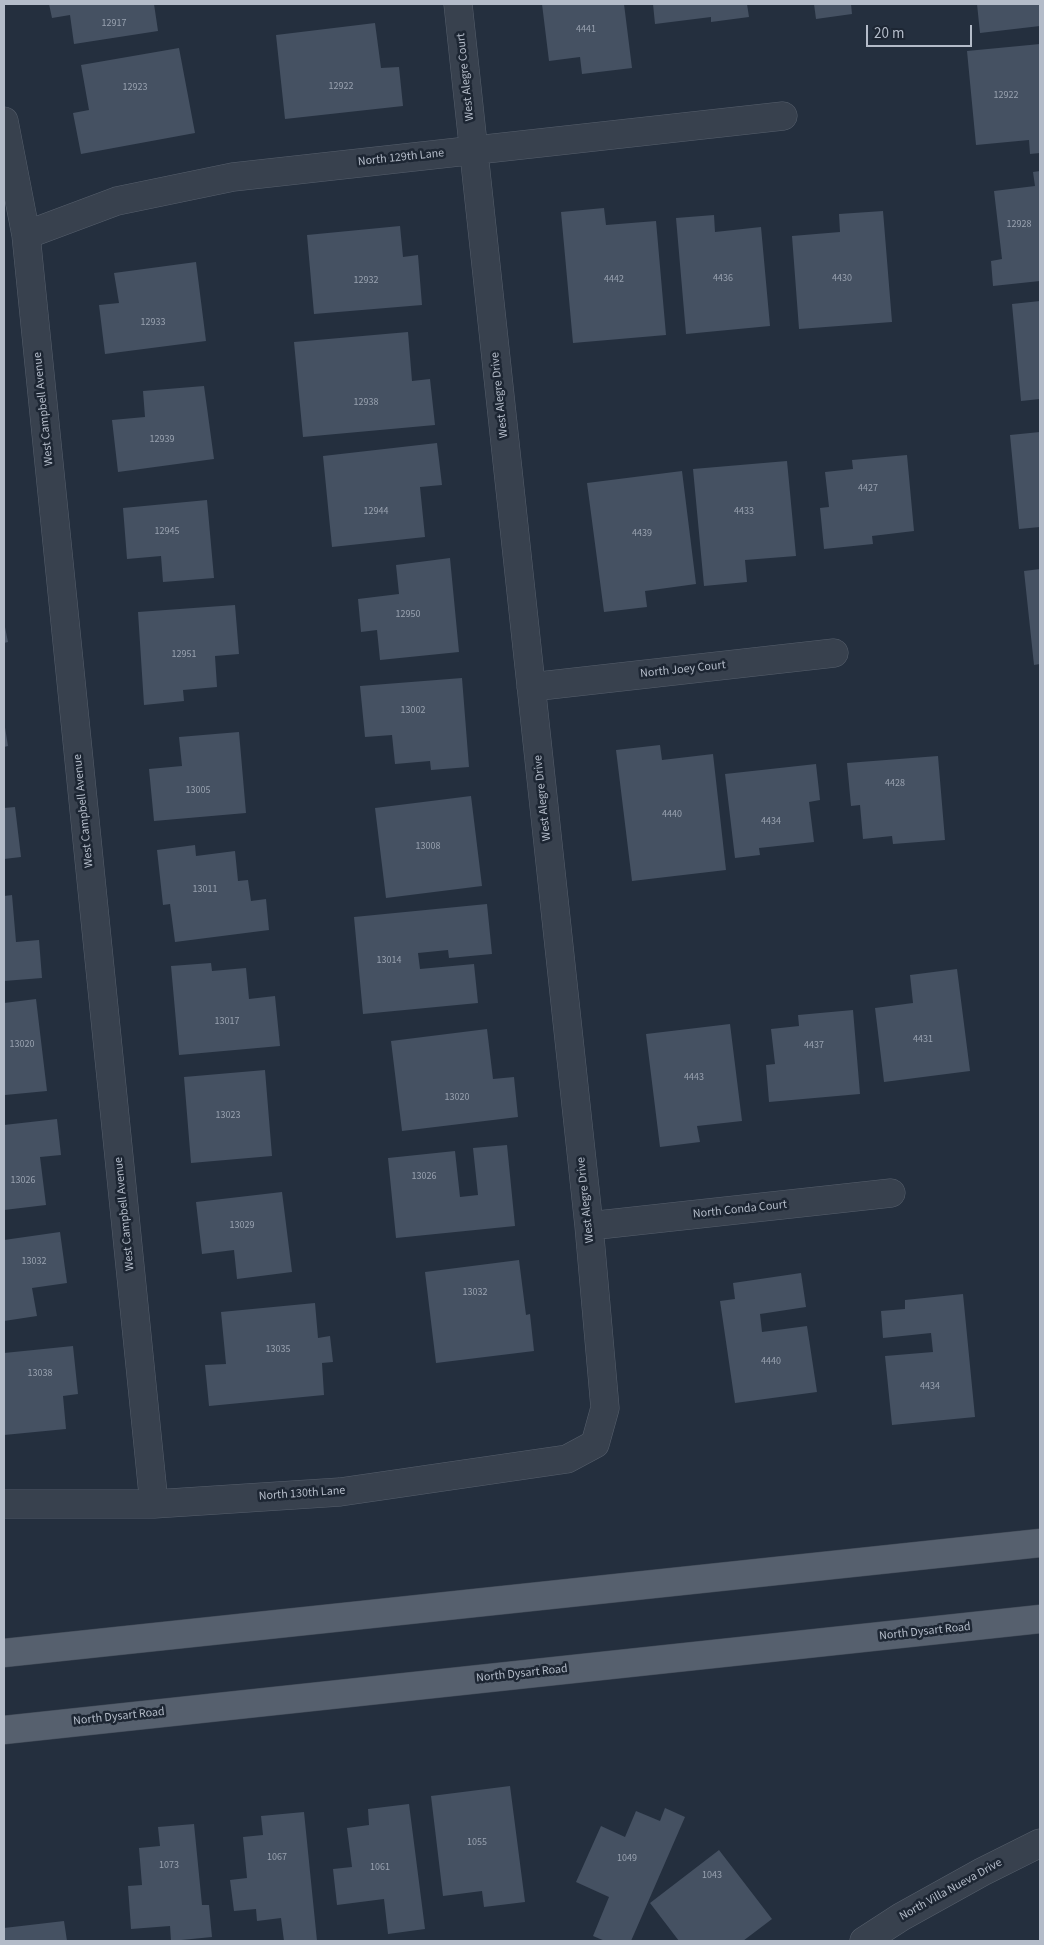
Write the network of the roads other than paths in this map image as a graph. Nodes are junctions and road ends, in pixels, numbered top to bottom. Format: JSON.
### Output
{"nodes":[{"id":1,"x":458,"y":4,"type":"edge"},
{"id":2,"x":783,"y":116,"type":"dead end"},
{"id":3,"x":4,"y":121,"type":"edge"},
{"id":4,"x":473,"y":150,"type":"junction"},
{"id":5,"x":26,"y":234,"type":"junction"},
{"id":6,"x":834,"y":653,"type":"dead end"},
{"id":7,"x":531,"y":687,"type":"junction"},
{"id":8,"x":891,"y":1193,"type":"dead end"},
{"id":9,"x":589,"y":1226,"type":"junction"},
{"id":10,"x":595,"y":1444,"type":"joint"},
{"id":11,"x":4,"y":1504,"type":"edge"},
{"id":12,"x":154,"y":1504,"type":"junction"},
{"id":13,"x":1040,"y":1543,"type":"edge"},
{"id":14,"x":1040,"y":1619,"type":"edge"},
{"id":15,"x":4,"y":1653,"type":"edge"},
{"id":16,"x":4,"y":1730,"type":"edge"},
{"id":17,"x":1040,"y":1843,"type":"edge"},
{"id":18,"x":864,"y":1941,"type":"edge"}],
"edges":[{"from":1,"to":4,"type":"street","name":"West Alegre Court"},
{"from":2,"to":4,"type":"street","name":"North 129th Lane"},
{"from":3,"to":5,"type":"street","name":"West Campbell Avenue"},
{"from":4,"to":5,"type":"street","name":"North 129th Lane"},
{"from":4,"to":7,"type":"street","name":"West Alegre Drive"},
{"from":5,"to":12,"type":"street","name":"West Campbell Avenue"},
{"from":6,"to":7,"type":"street","name":"North Joey Court"},
{"from":7,"to":9,"type":"street","name":"West Alegre Drive"},
{"from":8,"to":9,"type":"street","name":"North Conda Court"},
{"from":9,"to":10,"type":"street","name":"West Alegre Drive"},
{"from":10,"to":12,"type":"street","name":"North 130th Lane"},
{"from":11,"to":12,"type":"street","name":"North 130th Lane"},
{"from":13,"to":15,"type":"main road"},
{"from":14,"to":16,"type":"main road","name":"North Dysart Road"},
{"from":17,"to":18,"type":"street","name":"North Villa Nueva Drive"}]}
